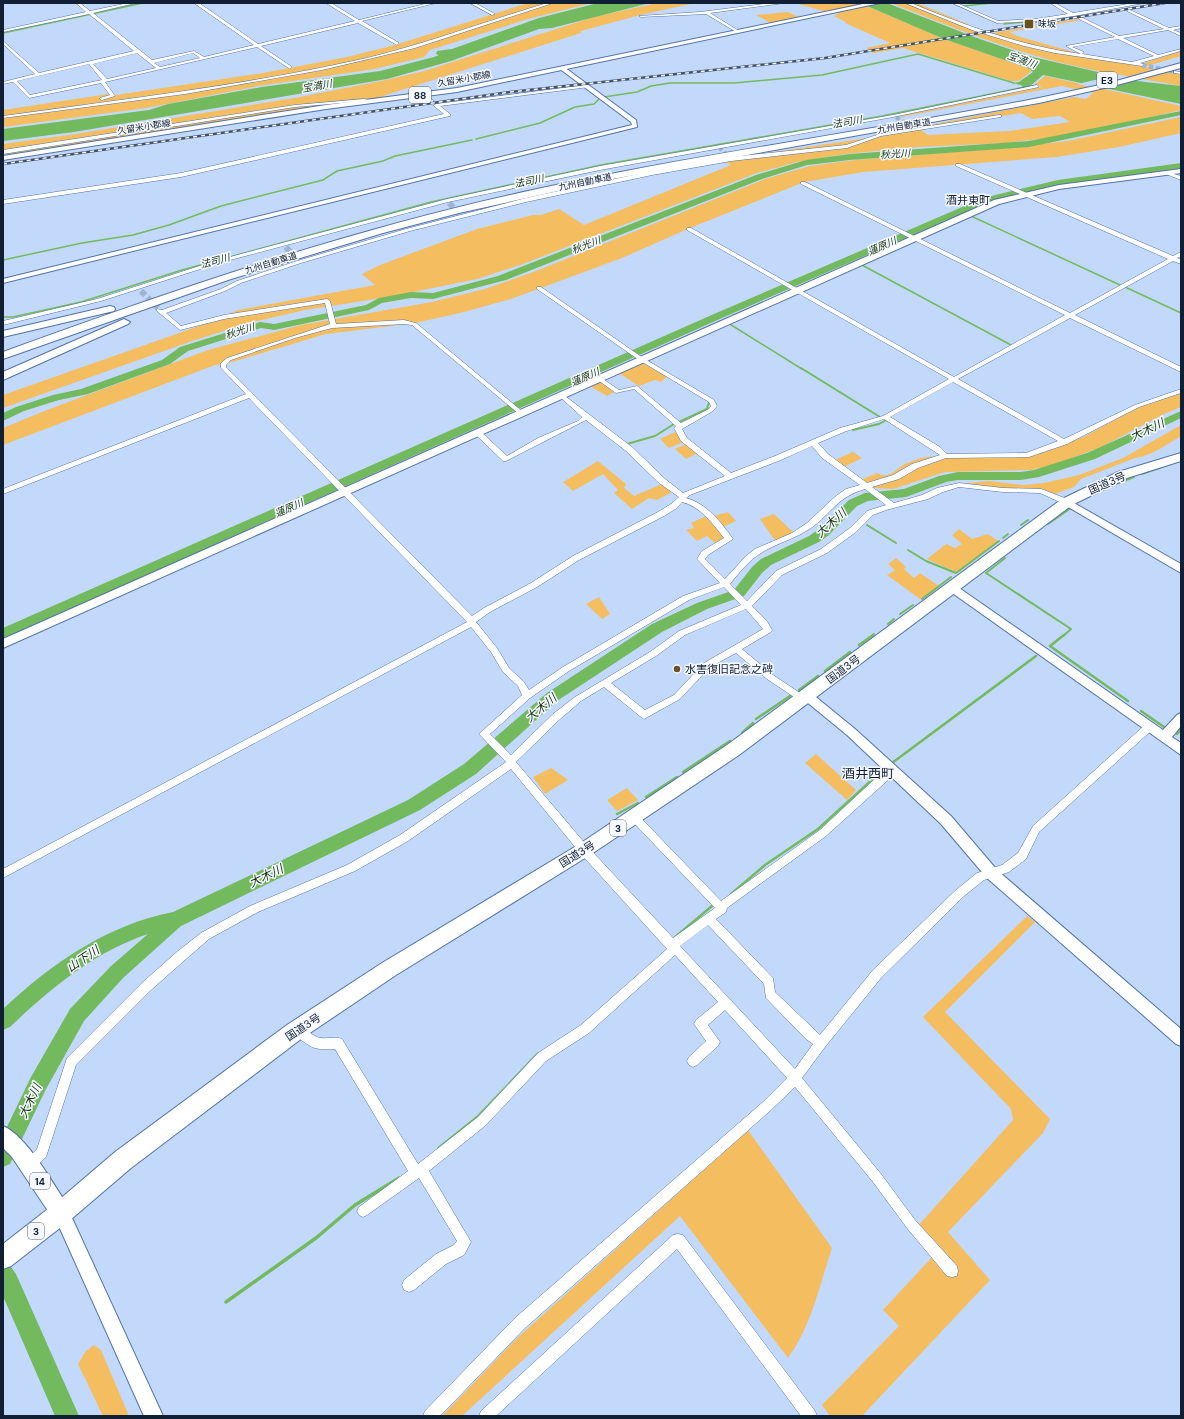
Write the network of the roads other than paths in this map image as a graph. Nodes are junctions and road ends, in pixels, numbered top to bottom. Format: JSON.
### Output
{"nodes":[{"id":1,"x":78,"y":3,"type":"edge"},
{"id":2,"x":134,"y":3,"type":"edge"},
{"id":3,"x":196,"y":3,"type":"edge"},
{"id":4,"x":328,"y":3,"type":"edge"},
{"id":5,"x":434,"y":3,"type":"edge"},
{"id":6,"x":472,"y":3,"type":"edge"},
{"id":7,"x":551,"y":3,"type":"edge"},
{"id":8,"x":782,"y":3,"type":"edge"},
{"id":9,"x":877,"y":3,"type":"edge"},
{"id":10,"x":907,"y":3,"type":"edge"},
{"id":11,"x":954,"y":3,"type":"edge"},
{"id":12,"x":1052,"y":3,"type":"edge"},
{"id":13,"x":1142,"y":3,"type":"edge"},
{"id":14,"x":1125,"y":8,"type":"junction"},
{"id":15,"x":706,"y":12,"type":"junction"},
{"id":16,"x":90,"y":13,"type":"junction"},
{"id":17,"x":493,"y":14,"type":"dead end"},
{"id":18,"x":1073,"y":14,"type":"junction"},
{"id":19,"x":641,"y":16,"type":"dead end"},
{"id":20,"x":1080,"y":18,"type":"dead end"},
{"id":21,"x":360,"y":22,"type":"junction"},
{"id":22,"x":997,"y":22,"type":"junction"},
{"id":23,"x":991,"y":24,"type":"dead end"},
{"id":24,"x":984,"y":25,"type":"dead end"},
{"id":25,"x":1181,"y":27,"type":"edge"},
{"id":26,"x":971,"y":28,"type":"junction"},
{"id":27,"x":1167,"y":29,"type":"junction"},
{"id":28,"x":3,"y":31,"type":"edge"},
{"id":29,"x":738,"y":32,"type":"junction"},
{"id":30,"x":1181,"y":35,"type":"edge"},
{"id":31,"x":1119,"y":38,"type":"junction"},
{"id":32,"x":3,"y":42,"type":"edge"},
{"id":33,"x":397,"y":44,"type":"dead end"},
{"id":34,"x":257,"y":45,"type":"junction"},
{"id":35,"x":1181,"y":50,"type":"edge"},
{"id":36,"x":138,"y":52,"type":"junction"},
{"id":37,"x":1158,"y":57,"type":"junction"},
{"id":38,"x":203,"y":58,"type":"junction"},
{"id":39,"x":1181,"y":60,"type":"edge"},
{"id":40,"x":151,"y":62,"type":"junction"},
{"id":41,"x":91,"y":64,"type":"junction"},
{"id":42,"x":1181,"y":65,"type":"edge"},
{"id":43,"x":1141,"y":66,"type":"junction"},
{"id":44,"x":290,"y":68,"type":"dead end"},
{"id":45,"x":562,"y":68,"type":"junction"},
{"id":46,"x":159,"y":69,"type":"junction"},
{"id":47,"x":38,"y":75,"type":"junction"},
{"id":48,"x":14,"y":81,"type":"junction"},
{"id":49,"x":105,"y":81,"type":"junction"},
{"id":50,"x":3,"y":83,"type":"edge"},
{"id":51,"x":587,"y":86,"type":"junction"},
{"id":52,"x":1037,"y":86,"type":"dead end"},
{"id":53,"x":423,"y":95,"type":"junction"},
{"id":54,"x":431,"y":101,"type":"dead end"},
{"id":55,"x":371,"y":102,"type":"junction"},
{"id":56,"x":50,"y":110,"type":"junction"},
{"id":57,"x":999,"y":116,"type":"dead end"},
{"id":58,"x":3,"y":117,"type":"edge"},
{"id":59,"x":3,"y":152,"type":"edge"},
{"id":60,"x":3,"y":158,"type":"edge"},
{"id":61,"x":958,"y":165,"type":"dead end"},
{"id":62,"x":1181,"y":171,"type":"edge"},
{"id":63,"x":1168,"y":172,"type":"junction"},
{"id":64,"x":1181,"y":178,"type":"edge"},
{"id":65,"x":803,"y":183,"type":"dead end"},
{"id":66,"x":1026,"y":194,"type":"junction"},
{"id":67,"x":3,"y":202,"type":"edge"},
{"id":68,"x":689,"y":229,"type":"dead end"},
{"id":69,"x":914,"y":238,"type":"junction"},
{"id":70,"x":1181,"y":254,"type":"edge"},
{"id":71,"x":298,"y":259,"type":"junction"},
{"id":72,"x":1173,"y":259,"type":"junction"},
{"id":73,"x":1181,"y":262,"type":"edge"},
{"id":74,"x":3,"y":281,"type":"edge"},
{"id":75,"x":539,"y":288,"type":"dead end"},
{"id":76,"x":796,"y":290,"type":"junction"},
{"id":77,"x":110,"y":309,"type":"junction"},
{"id":78,"x":1070,"y":315,"type":"junction"},
{"id":79,"x":3,"y":323,"type":"edge"},
{"id":80,"x":332,"y":324,"type":"junction"},
{"id":81,"x":3,"y":334,"type":"edge"},
{"id":82,"x":3,"y":348,"type":"edge"},
{"id":83,"x":3,"y":356,"type":"edge"},
{"id":84,"x":641,"y":359,"type":"junction"},
{"id":85,"x":1181,"y":370,"type":"edge"},
{"id":86,"x":3,"y":376,"type":"edge"},
{"id":87,"x":598,"y":378,"type":"junction"},
{"id":88,"x":953,"y":379,"type":"junction"},
{"id":89,"x":1181,"y":391,"type":"edge"},
{"id":90,"x":250,"y":395,"type":"junction"},
{"id":91,"x":561,"y":395,"type":"junction"},
{"id":92,"x":521,"y":413,"type":"junction"},
{"id":93,"x":586,"y":417,"type":"junction"},
{"id":94,"x":885,"y":417,"type":"junction"},
{"id":95,"x":680,"y":426,"type":"junction"},
{"id":96,"x":477,"y":432,"type":"junction"},
{"id":97,"x":813,"y":442,"type":"junction"},
{"id":98,"x":1064,"y":442,"type":"junction"},
{"id":99,"x":944,"y":456,"type":"junction"},
{"id":100,"x":1181,"y":457,"type":"edge"},
{"id":101,"x":730,"y":476,"type":"junction"},
{"id":102,"x":866,"y":487,"type":"junction"},
{"id":103,"x":344,"y":491,"type":"junction"},
{"id":104,"x":3,"y":492,"type":"edge"},
{"id":105,"x":682,"y":498,"type":"junction"},
{"id":106,"x":1068,"y":502,"type":"junction"},
{"id":107,"x":890,"y":504,"type":"junction"},
{"id":108,"x":1181,"y":568,"type":"edge"},
{"id":109,"x":725,"y":584,"type":"junction"},
{"id":110,"x":952,"y":587,"type":"junction"},
{"id":111,"x":746,"y":606,"type":"junction"},
{"id":112,"x":472,"y":622,"type":"junction"},
{"id":113,"x":3,"y":644,"type":"edge"},
{"id":114,"x":736,"y":648,"type":"junction"},
{"id":115,"x":605,"y":683,"type":"junction"},
{"id":116,"x":527,"y":696,"type":"junction"},
{"id":117,"x":805,"y":698,"type":"junction"},
{"id":118,"x":1181,"y":718,"type":"edge"},
{"id":119,"x":1149,"y":727,"type":"junction"},
{"id":120,"x":1164,"y":737,"type":"junction"},
{"id":121,"x":1181,"y":750,"type":"edge"},
{"id":122,"x":512,"y":762,"type":"junction"},
{"id":123,"x":893,"y":771,"type":"junction"},
{"id":124,"x":634,"y":817,"type":"junction"},
{"id":125,"x":584,"y":850,"type":"junction"},
{"id":126,"x":3,"y":874,"type":"edge"},
{"id":127,"x":992,"y":874,"type":"junction"},
{"id":128,"x":720,"y":907,"type":"junction"},
{"id":129,"x":709,"y":919,"type":"junction"},
{"id":130,"x":673,"y":947,"type":"junction"},
{"id":131,"x":725,"y":1003,"type":"junction"},
{"id":132,"x":298,"y":1030,"type":"junction"},
{"id":133,"x":1181,"y":1039,"type":"edge"},
{"id":134,"x":821,"y":1043,"type":"junction"},
{"id":135,"x":693,"y":1061,"type":"dead end"},
{"id":136,"x":795,"y":1078,"type":"junction"},
{"id":137,"x":3,"y":1135,"type":"edge"},
{"id":138,"x":30,"y":1166,"type":"junction"},
{"id":139,"x":418,"y":1171,"type":"junction"},
{"id":140,"x":363,"y":1211,"type":"dead end"},
{"id":141,"x":61,"y":1213,"type":"junction"},
{"id":142,"x":7,"y":1254,"type":"edge"},
{"id":143,"x":952,"y":1271,"type":"dead end"},
{"id":144,"x":409,"y":1285,"type":"dead end"},
{"id":145,"x":154,"y":1416,"type":"edge"},
{"id":146,"x":430,"y":1416,"type":"edge"},
{"id":147,"x":486,"y":1416,"type":"edge"},
{"id":148,"x":810,"y":1416,"type":"edge"}],
"edges":[{"from":1,"to":16,"type":"street"},
{"from":2,"to":16,"type":"street"},
{"from":3,"to":34,"type":"street"},
{"from":4,"to":21,"type":"street"},
{"from":5,"to":21,"type":"street"},
{"from":6,"to":17,"type":"street"},
{"from":7,"to":56,"type":"street"},
{"from":8,"to":15,"type":"street"},
{"from":9,"to":29,"type":"main road","name":"久留米小郡線","number":"88"},
{"from":10,"to":26,"type":"street"},
{"from":11,"to":22,"type":"street"},
{"from":12,"to":18,"type":"street"},
{"from":13,"to":14,"type":"street"},
{"from":14,"to":18,"type":"street"},
{"from":14,"to":27,"type":"street"},
{"from":15,"to":19,"type":"street"},
{"from":15,"to":29,"type":"street"},
{"from":16,"to":28,"type":"street"},
{"from":16,"to":36,"type":"street"},
{"from":18,"to":22,"type":"street"},
{"from":20,"to":31,"type":"street"},
{"from":21,"to":33,"type":"street"},
{"from":21,"to":34,"type":"street"},
{"from":22,"to":23,"type":"street"},
{"from":24,"to":26,"type":"street"},
{"from":25,"to":27,"type":"street"},
{"from":26,"to":43,"type":"street"},
{"from":27,"to":30,"type":"street"},
{"from":27,"to":31,"type":"street"},
{"from":29,"to":45,"type":"main road","name":"久留米小郡線","number":"88"},
{"from":31,"to":37,"type":"street"},
{"from":31,"to":43,"type":"street"},
{"from":32,"to":47,"type":"street"},
{"from":34,"to":38,"type":"street"},
{"from":34,"to":44,"type":"street"},
{"from":35,"to":37,"type":"street"},
{"from":36,"to":40,"type":"street"},
{"from":36,"to":41,"type":"street"},
{"from":37,"to":43,"type":"street"},
{"from":38,"to":40,"type":"street"},
{"from":38,"to":46,"type":"street"},
{"from":39,"to":43,"type":"highway","name":"九州自動車道","number":"E3"},
{"from":40,"to":46,"type":"street"},
{"from":41,"to":47,"type":"street"},
{"from":41,"to":49,"type":"street"},
{"from":42,"to":71,"type":"highway","name":"九州自動車道","number":"E3"},
{"from":43,"to":77,"type":"highway","name":"九州自動車道","number":"E3"},
{"from":45,"to":51,"type":"street"},
{"from":45,"to":53,"type":"main road","name":"久留米小郡線","number":"88"},
{"from":46,"to":49,"type":"street"},
{"from":47,"to":48,"type":"street"},
{"from":48,"to":49,"type":"street"},
{"from":48,"to":50,"type":"street"},
{"from":49,"to":56,"type":"street"},
{"from":51,"to":67,"type":"street"},
{"from":51,"to":74,"type":"street"},
{"from":52,"to":79,"type":"street"},
{"from":53,"to":54,"type":"street"},
{"from":53,"to":55,"type":"main road","name":"久留米小郡線","number":"88"},
{"from":55,"to":59,"type":"street"},
{"from":55,"to":60,"type":"main road","name":"久留米小郡線","number":"88"},
{"from":56,"to":58,"type":"street"},
{"from":57,"to":71,"type":"street"},
{"from":61,"to":66,"type":"street"},
{"from":62,"to":63,"type":"street"},
{"from":63,"to":64,"type":"street"},
{"from":63,"to":66,"type":"street"},
{"from":65,"to":69,"type":"street"},
{"from":66,"to":69,"type":"street"},
{"from":66,"to":72,"type":"street"},
{"from":68,"to":76,"type":"street"},
{"from":69,"to":76,"type":"street"},
{"from":69,"to":78,"type":"street"},
{"from":70,"to":72,"type":"street"},
{"from":71,"to":80,"type":"street"},
{"from":71,"to":83,"type":"highway","name":"九州自動車道","number":"E3"},
{"from":71,"to":86,"type":"highway"},
{"from":72,"to":73,"type":"street"},
{"from":72,"to":78,"type":"street"},
{"from":75,"to":84,"type":"street"},
{"from":76,"to":84,"type":"street"},
{"from":76,"to":88,"type":"street"},
{"from":77,"to":81,"type":"highway"},
{"from":77,"to":82,"type":"highway","name":"九州自動車道","number":"E3"},
{"from":78,"to":85,"type":"street"},
{"from":78,"to":88,"type":"street"},
{"from":80,"to":90,"type":"street"},
{"from":80,"to":92,"type":"street"},
{"from":84,"to":87,"type":"street"},
{"from":84,"to":95,"type":"street"},
{"from":87,"to":91,"type":"street"},
{"from":87,"to":95,"type":"street"},
{"from":88,"to":94,"type":"street"},
{"from":88,"to":98,"type":"street"},
{"from":89,"to":98,"type":"street"},
{"from":90,"to":103,"type":"street"},
{"from":90,"to":104,"type":"street"},
{"from":91,"to":92,"type":"street"},
{"from":91,"to":93,"type":"street"},
{"from":92,"to":96,"type":"street"},
{"from":93,"to":96,"type":"street"},
{"from":93,"to":105,"type":"street"},
{"from":94,"to":97,"type":"street"},
{"from":94,"to":99,"type":"street"},
{"from":95,"to":101,"type":"street"},
{"from":96,"to":103,"type":"street"},
{"from":97,"to":101,"type":"street"},
{"from":97,"to":102,"type":"street"},
{"from":98,"to":99,"type":"street"},
{"from":99,"to":102,"type":"street"},
{"from":100,"to":106,"type":"highway","name":"国道3号","number":"3"},
{"from":101,"to":105,"type":"street"},
{"from":102,"to":107,"type":"street"},
{"from":102,"to":109,"type":"street"},
{"from":103,"to":112,"type":"street"},
{"from":103,"to":113,"type":"street"},
{"from":105,"to":109,"type":"street"},
{"from":105,"to":112,"type":"street"},
{"from":106,"to":107,"type":"street"},
{"from":106,"to":108,"type":"street"},
{"from":106,"to":110,"type":"highway","name":"国道3号","number":"3"},
{"from":107,"to":111,"type":"street"},
{"from":109,"to":111,"type":"street"},
{"from":109,"to":116,"type":"street"},
{"from":110,"to":117,"type":"highway","name":"国道3号","number":"3"},
{"from":110,"to":119,"type":"street"},
{"from":111,"to":114,"type":"street"},
{"from":111,"to":115,"type":"street"},
{"from":112,"to":116,"type":"street"},
{"from":112,"to":126,"type":"street"},
{"from":114,"to":115,"type":"street"},
{"from":114,"to":117,"type":"street"},
{"from":115,"to":122,"type":"street"},
{"from":116,"to":122,"type":"street"},
{"from":117,"to":123,"type":"street"},
{"from":117,"to":124,"type":"highway","name":"国道3号","number":"3"},
{"from":118,"to":120,"type":"street"},
{"from":119,"to":120,"type":"street"},
{"from":119,"to":127,"type":"street"},
{"from":120,"to":121,"type":"street"},
{"from":122,"to":125,"type":"street"},
{"from":122,"to":138,"type":"street"},
{"from":123,"to":127,"type":"street"},
{"from":123,"to":128,"type":"street"},
{"from":124,"to":125,"type":"highway","name":"国道3号","number":"3"},
{"from":124,"to":128,"type":"street"},
{"from":125,"to":130,"type":"street"},
{"from":125,"to":132,"type":"highway","name":"国道3号","number":"3"},
{"from":127,"to":133,"type":"street"},
{"from":127,"to":134,"type":"street"},
{"from":128,"to":129,"type":"street"},
{"from":129,"to":130,"type":"street"},
{"from":129,"to":134,"type":"street"},
{"from":130,"to":131,"type":"street"},
{"from":130,"to":139,"type":"street"},
{"from":131,"to":135,"type":"street"},
{"from":131,"to":136,"type":"street"},
{"from":132,"to":139,"type":"street"},
{"from":132,"to":141,"type":"highway","name":"国道3号","number":"3"},
{"from":134,"to":136,"type":"street"},
{"from":136,"to":143,"type":"street"},
{"from":136,"to":146,"type":"street"},
{"from":137,"to":138,"type":"main road","number":"14"},
{"from":138,"to":141,"type":"main road","number":"14"},
{"from":139,"to":140,"type":"street"},
{"from":139,"to":144,"type":"street"},
{"from":141,"to":142,"type":"highway","name":"国道3号","number":"3"},
{"from":141,"to":145,"type":"street"},
{"from":147,"to":148,"type":"street"}]}
